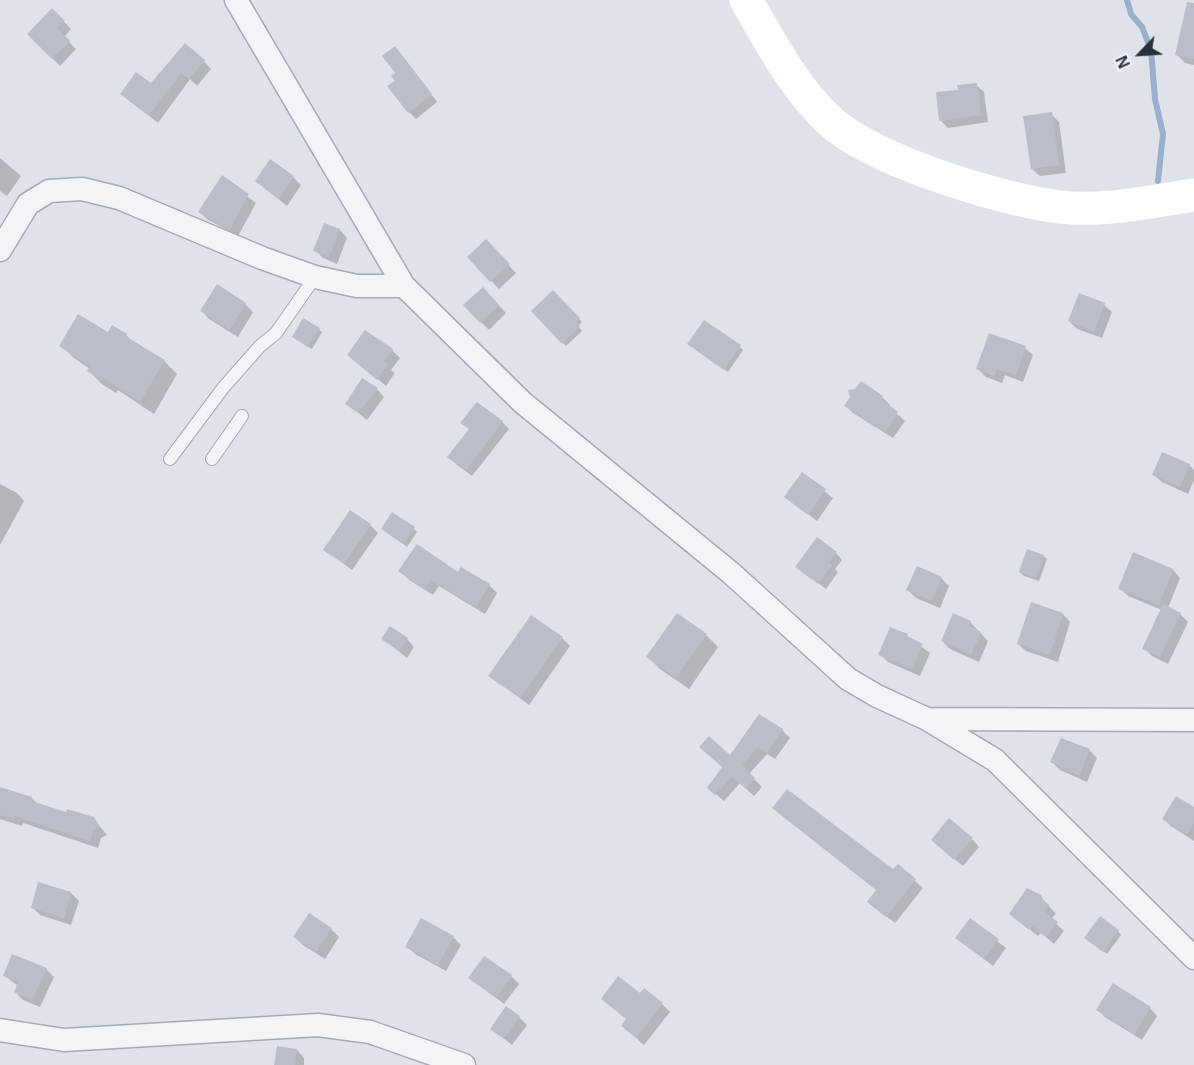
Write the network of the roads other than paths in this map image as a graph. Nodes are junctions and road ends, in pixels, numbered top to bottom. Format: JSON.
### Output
{"nodes":[{"id":1,"x":236,"y":0,"type":"edge"},
{"id":2,"x":746,"y":0,"type":"edge"},
{"id":3,"x":1194,"y":195,"type":"edge"},
{"id":4,"x":0,"y":250,"type":"edge"},
{"id":5,"x":315,"y":277,"type":"junction"},
{"id":6,"x":404,"y":286,"type":"junction"},
{"id":7,"x":242,"y":416,"type":"dead end"},
{"id":8,"x":170,"y":459,"type":"dead end"},
{"id":9,"x":212,"y":459,"type":"dead end"},
{"id":10,"x":927,"y":719,"type":"junction"},
{"id":11,"x":1194,"y":720,"type":"edge"},
{"id":12,"x":1194,"y":958,"type":"edge"},
{"id":13,"x":0,"y":1030,"type":"edge"},
{"id":14,"x":464,"y":1065,"type":"edge"}],
"edges":[{"from":1,"to":6,"type":"street"},
{"from":2,"to":3,"type":"street"},
{"from":4,"to":5,"type":"street"},
{"from":5,"to":6,"type":"street"},
{"from":5,"to":8,"type":"lane"},
{"from":6,"to":10,"type":"street"},
{"from":7,"to":9,"type":"lane"},
{"from":10,"to":11,"type":"street"},
{"from":10,"to":12,"type":"street"},
{"from":13,"to":14,"type":"street"}]}
